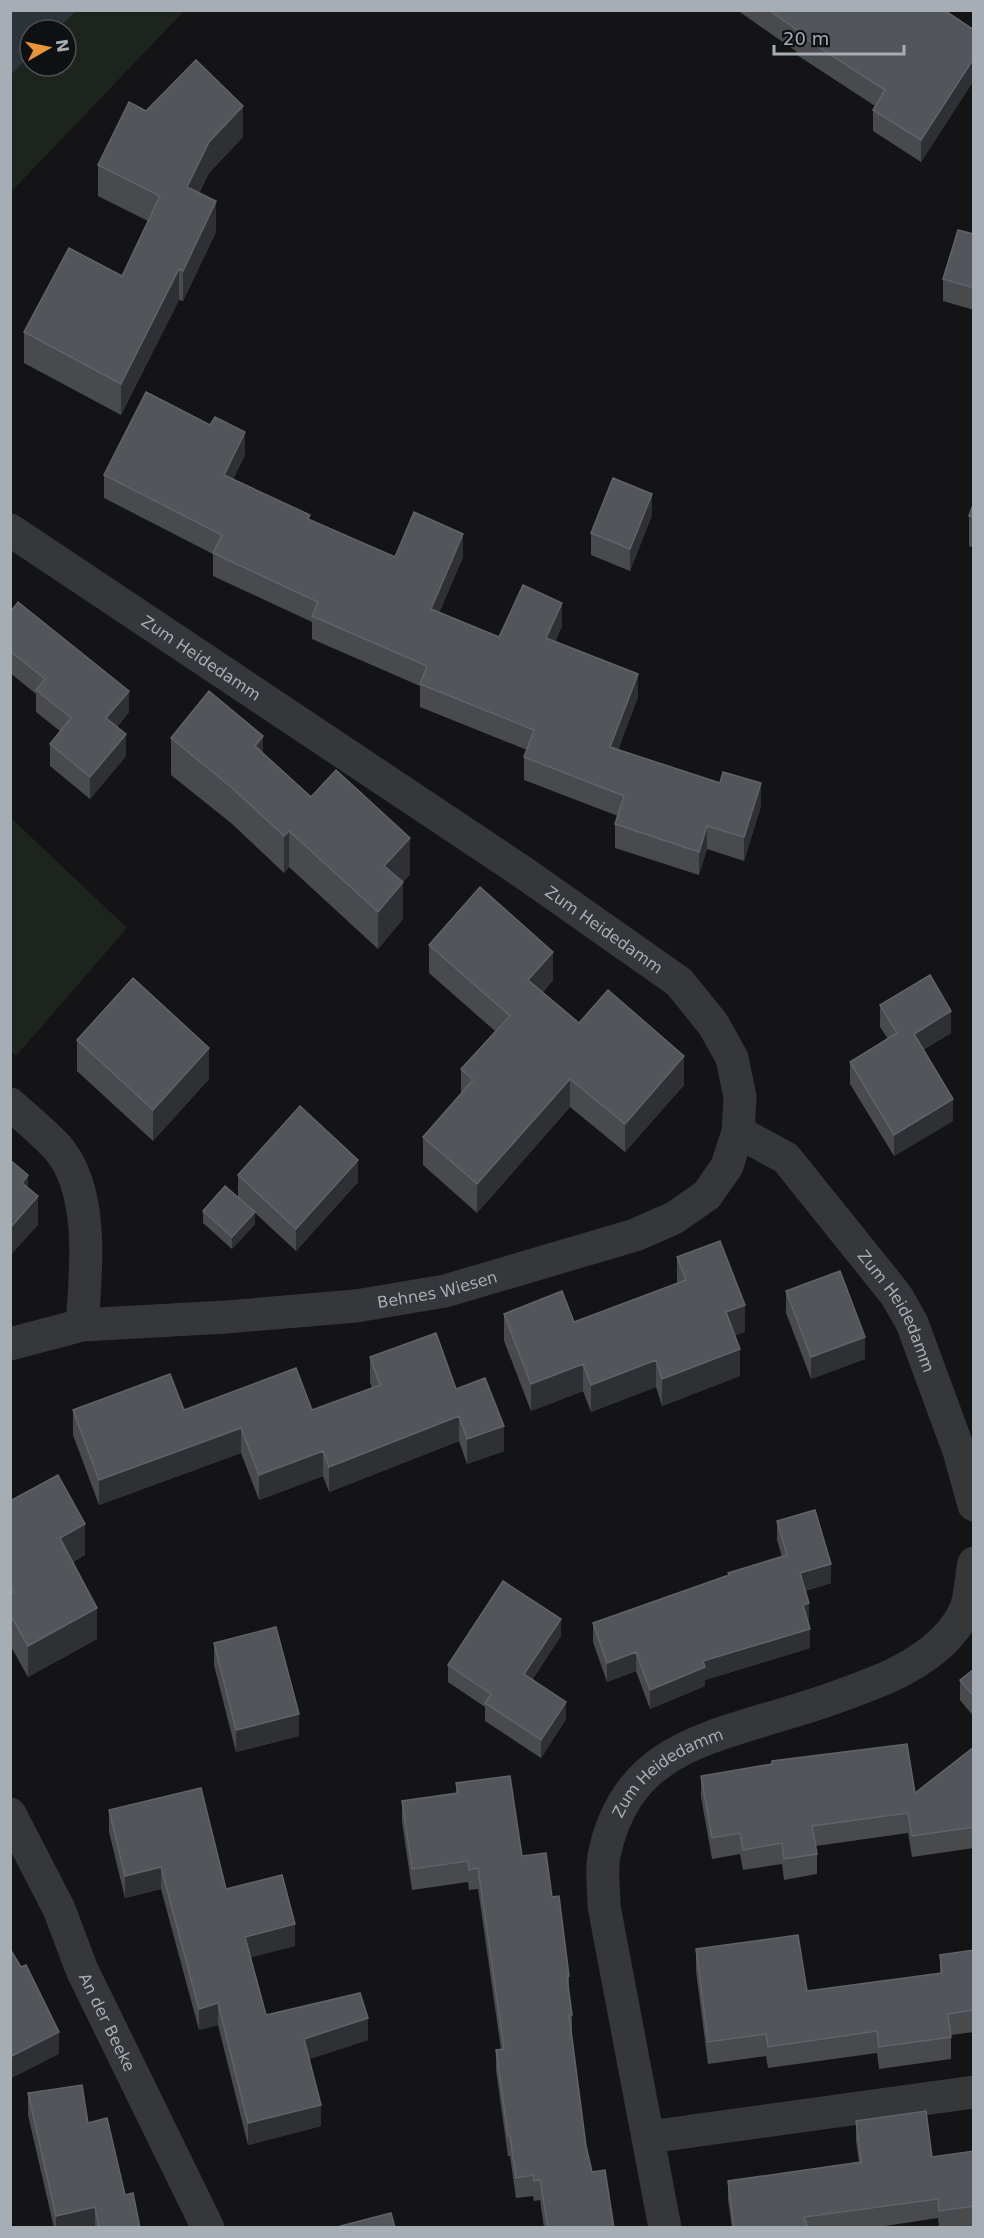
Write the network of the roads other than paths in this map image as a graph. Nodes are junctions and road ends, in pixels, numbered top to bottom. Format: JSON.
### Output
{"nodes":[{"id":1,"x":10,"y":530,"type":"edge"},
{"id":2,"x":10,"y":1104,"type":"edge"},
{"id":3,"x":738,"y":1132,"type":"junction"},
{"id":4,"x":82,"y":1325,"type":"junction"},
{"id":5,"x":10,"y":1344,"type":"edge"},
{"id":6,"x":974,"y":1505,"type":"edge"},
{"id":7,"x":974,"y":1563,"type":"edge"},
{"id":8,"x":10,"y":1814,"type":"edge"},
{"id":9,"x":974,"y":2092,"type":"edge"},
{"id":10,"x":649,"y":2137,"type":"junction"},
{"id":11,"x":208,"y":2228,"type":"edge"},
{"id":12,"x":665,"y":2228,"type":"edge"}],
"edges":[{"from":1,"to":3,"type":"street","name":"Zum Heidedamm"},
{"from":2,"to":4,"type":"street"},
{"from":3,"to":4,"type":"street","name":"Behnes Wiesen"},
{"from":3,"to":6,"type":"street","name":"Zum Heidedamm"},
{"from":4,"to":5,"type":"street","name":"Behnes Wiesen"},
{"from":7,"to":10,"type":"street","name":"Zum Heidedamm"},
{"from":8,"to":11,"type":"street","name":"An der Beeke"},
{"from":9,"to":10,"type":"street"},
{"from":10,"to":12,"type":"street","name":"Zum Heidedamm"}]}
